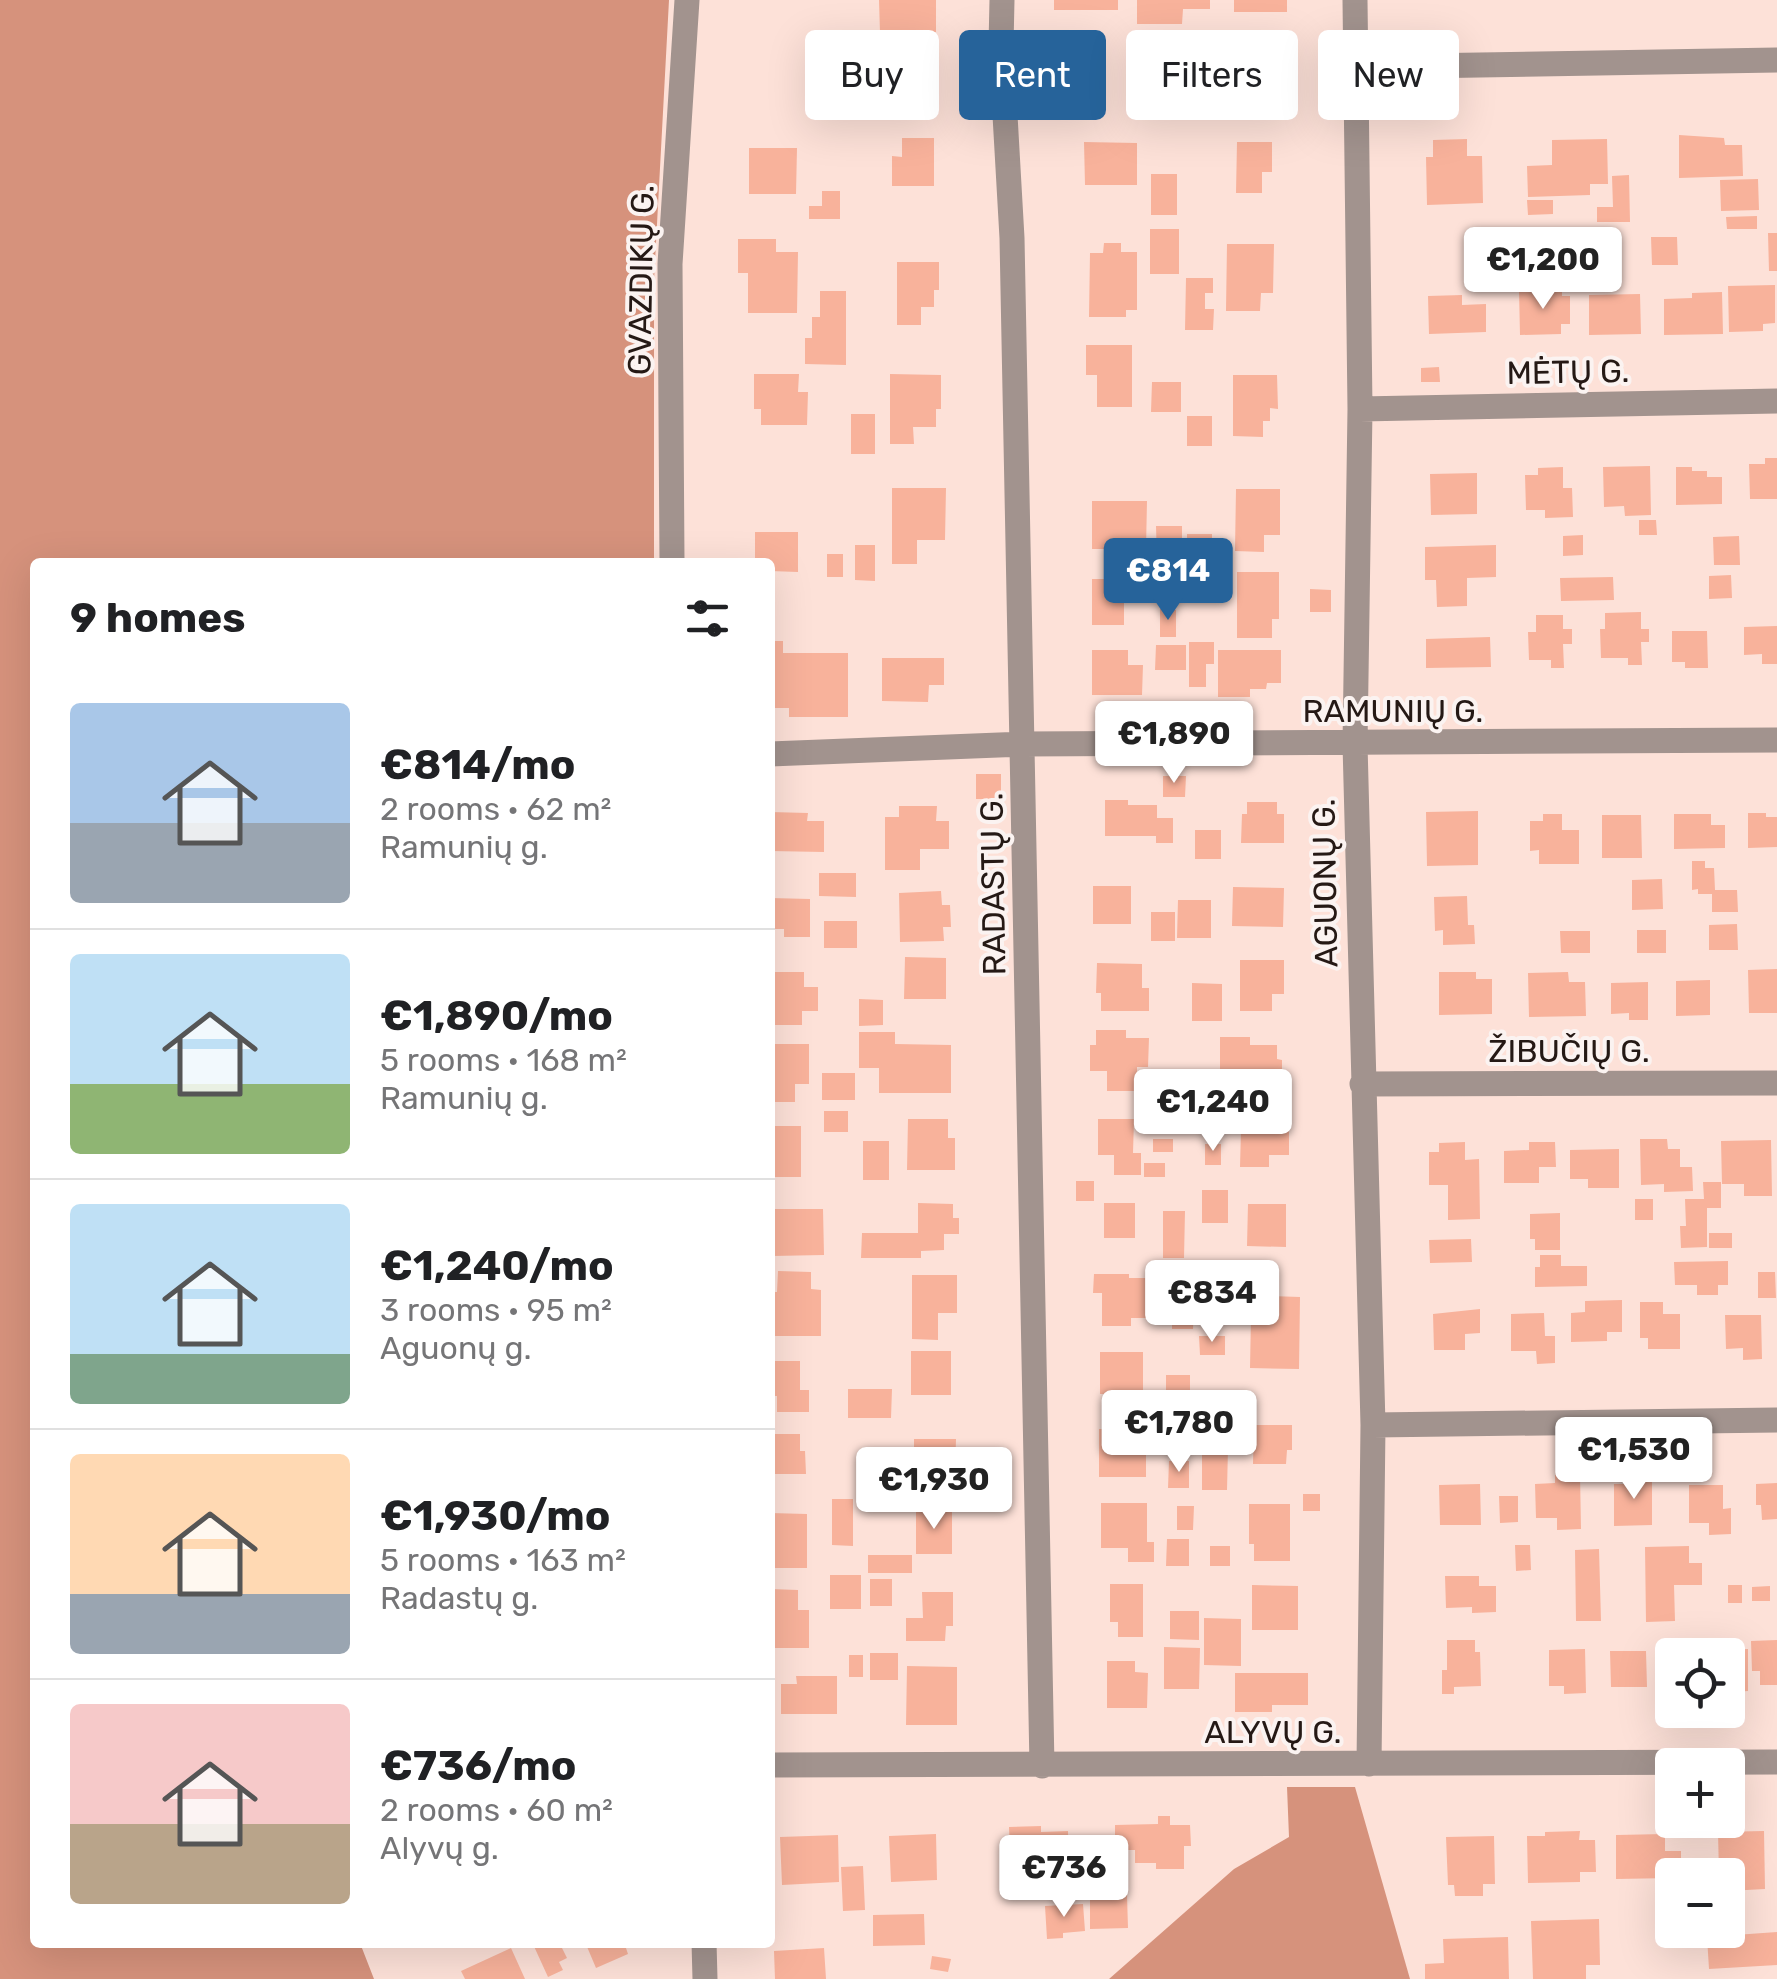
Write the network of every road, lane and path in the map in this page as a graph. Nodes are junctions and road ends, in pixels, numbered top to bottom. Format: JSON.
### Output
{"nodes":[{"id":1,"x":687,"y":0,"type":"edge"},
{"id":2,"x":1002,"y":0,"type":"edge"},
{"id":3,"x":1354,"y":0,"type":"edge"},
{"id":4,"x":1355,"y":30,"type":"edge"},
{"id":5,"x":1777,"y":60,"type":"edge"},
{"id":6,"x":1459,"y":65,"type":"edge"},
{"id":7,"x":1357,"y":120,"type":"edge"},
{"id":8,"x":1777,"y":401,"type":"edge"},
{"id":9,"x":1360,"y":409,"type":"junction"},
{"id":10,"x":672,"y":558,"type":"edge"},
{"id":11,"x":1777,"y":740,"type":"edge"},
{"id":12,"x":1022,"y":744,"type":"junction"},
{"id":13,"x":1355,"y":744,"type":"junction"},
{"id":14,"x":775,"y":754,"type":"edge"},
{"id":15,"x":1777,"y":1083,"type":"edge"},
{"id":16,"x":1362,"y":1084,"type":"junction"},
{"id":17,"x":1777,"y":1420,"type":"edge"},
{"id":18,"x":1373,"y":1424,"type":"junction"},
{"id":19,"x":1777,"y":1762,"type":"edge"},
{"id":20,"x":1369,"y":1764,"type":"junction"},
{"id":21,"x":775,"y":1765,"type":"edge"},
{"id":22,"x":1042,"y":1766,"type":"junction"},
{"id":23,"x":704,"y":1948,"type":"edge"},
{"id":24,"x":705,"y":1979,"type":"edge"}],
"edges":[{"from":1,"to":10,"type":"street","name":"GVAZDIKŲ G."},
{"from":2,"to":12,"type":"street","name":"RADASTŲ G."},
{"from":3,"to":4,"type":"street","name":"AGUONŲ G."},
{"from":5,"to":6,"type":"street"},
{"from":7,"to":9,"type":"street","name":"AGUONŲ G."},
{"from":8,"to":9,"type":"street","name":"MĖTŲ G."},
{"from":9,"to":13,"type":"street","name":"AGUONŲ G."},
{"from":11,"to":13,"type":"street","name":"RAMUNIŲ G."},
{"from":12,"to":13,"type":"street","name":"RAMUNIŲ G."},
{"from":12,"to":14,"type":"street","name":"RAMUNIŲ G."},
{"from":12,"to":22,"type":"street","name":"RADASTŲ G."},
{"from":13,"to":16,"type":"street","name":"AGUONŲ G."},
{"from":15,"to":16,"type":"street","name":"ŽIBUČIŲ G."},
{"from":16,"to":18,"type":"street","name":"AGUONŲ G."},
{"from":17,"to":18,"type":"street"},
{"from":18,"to":20,"type":"street","name":"AGUONŲ G."},
{"from":19,"to":20,"type":"street","name":"ALYVŲ G."},
{"from":20,"to":22,"type":"street","name":"ALYVŲ G."},
{"from":21,"to":22,"type":"street","name":"ALYVŲ G."},
{"from":23,"to":24,"type":"street"}]}
